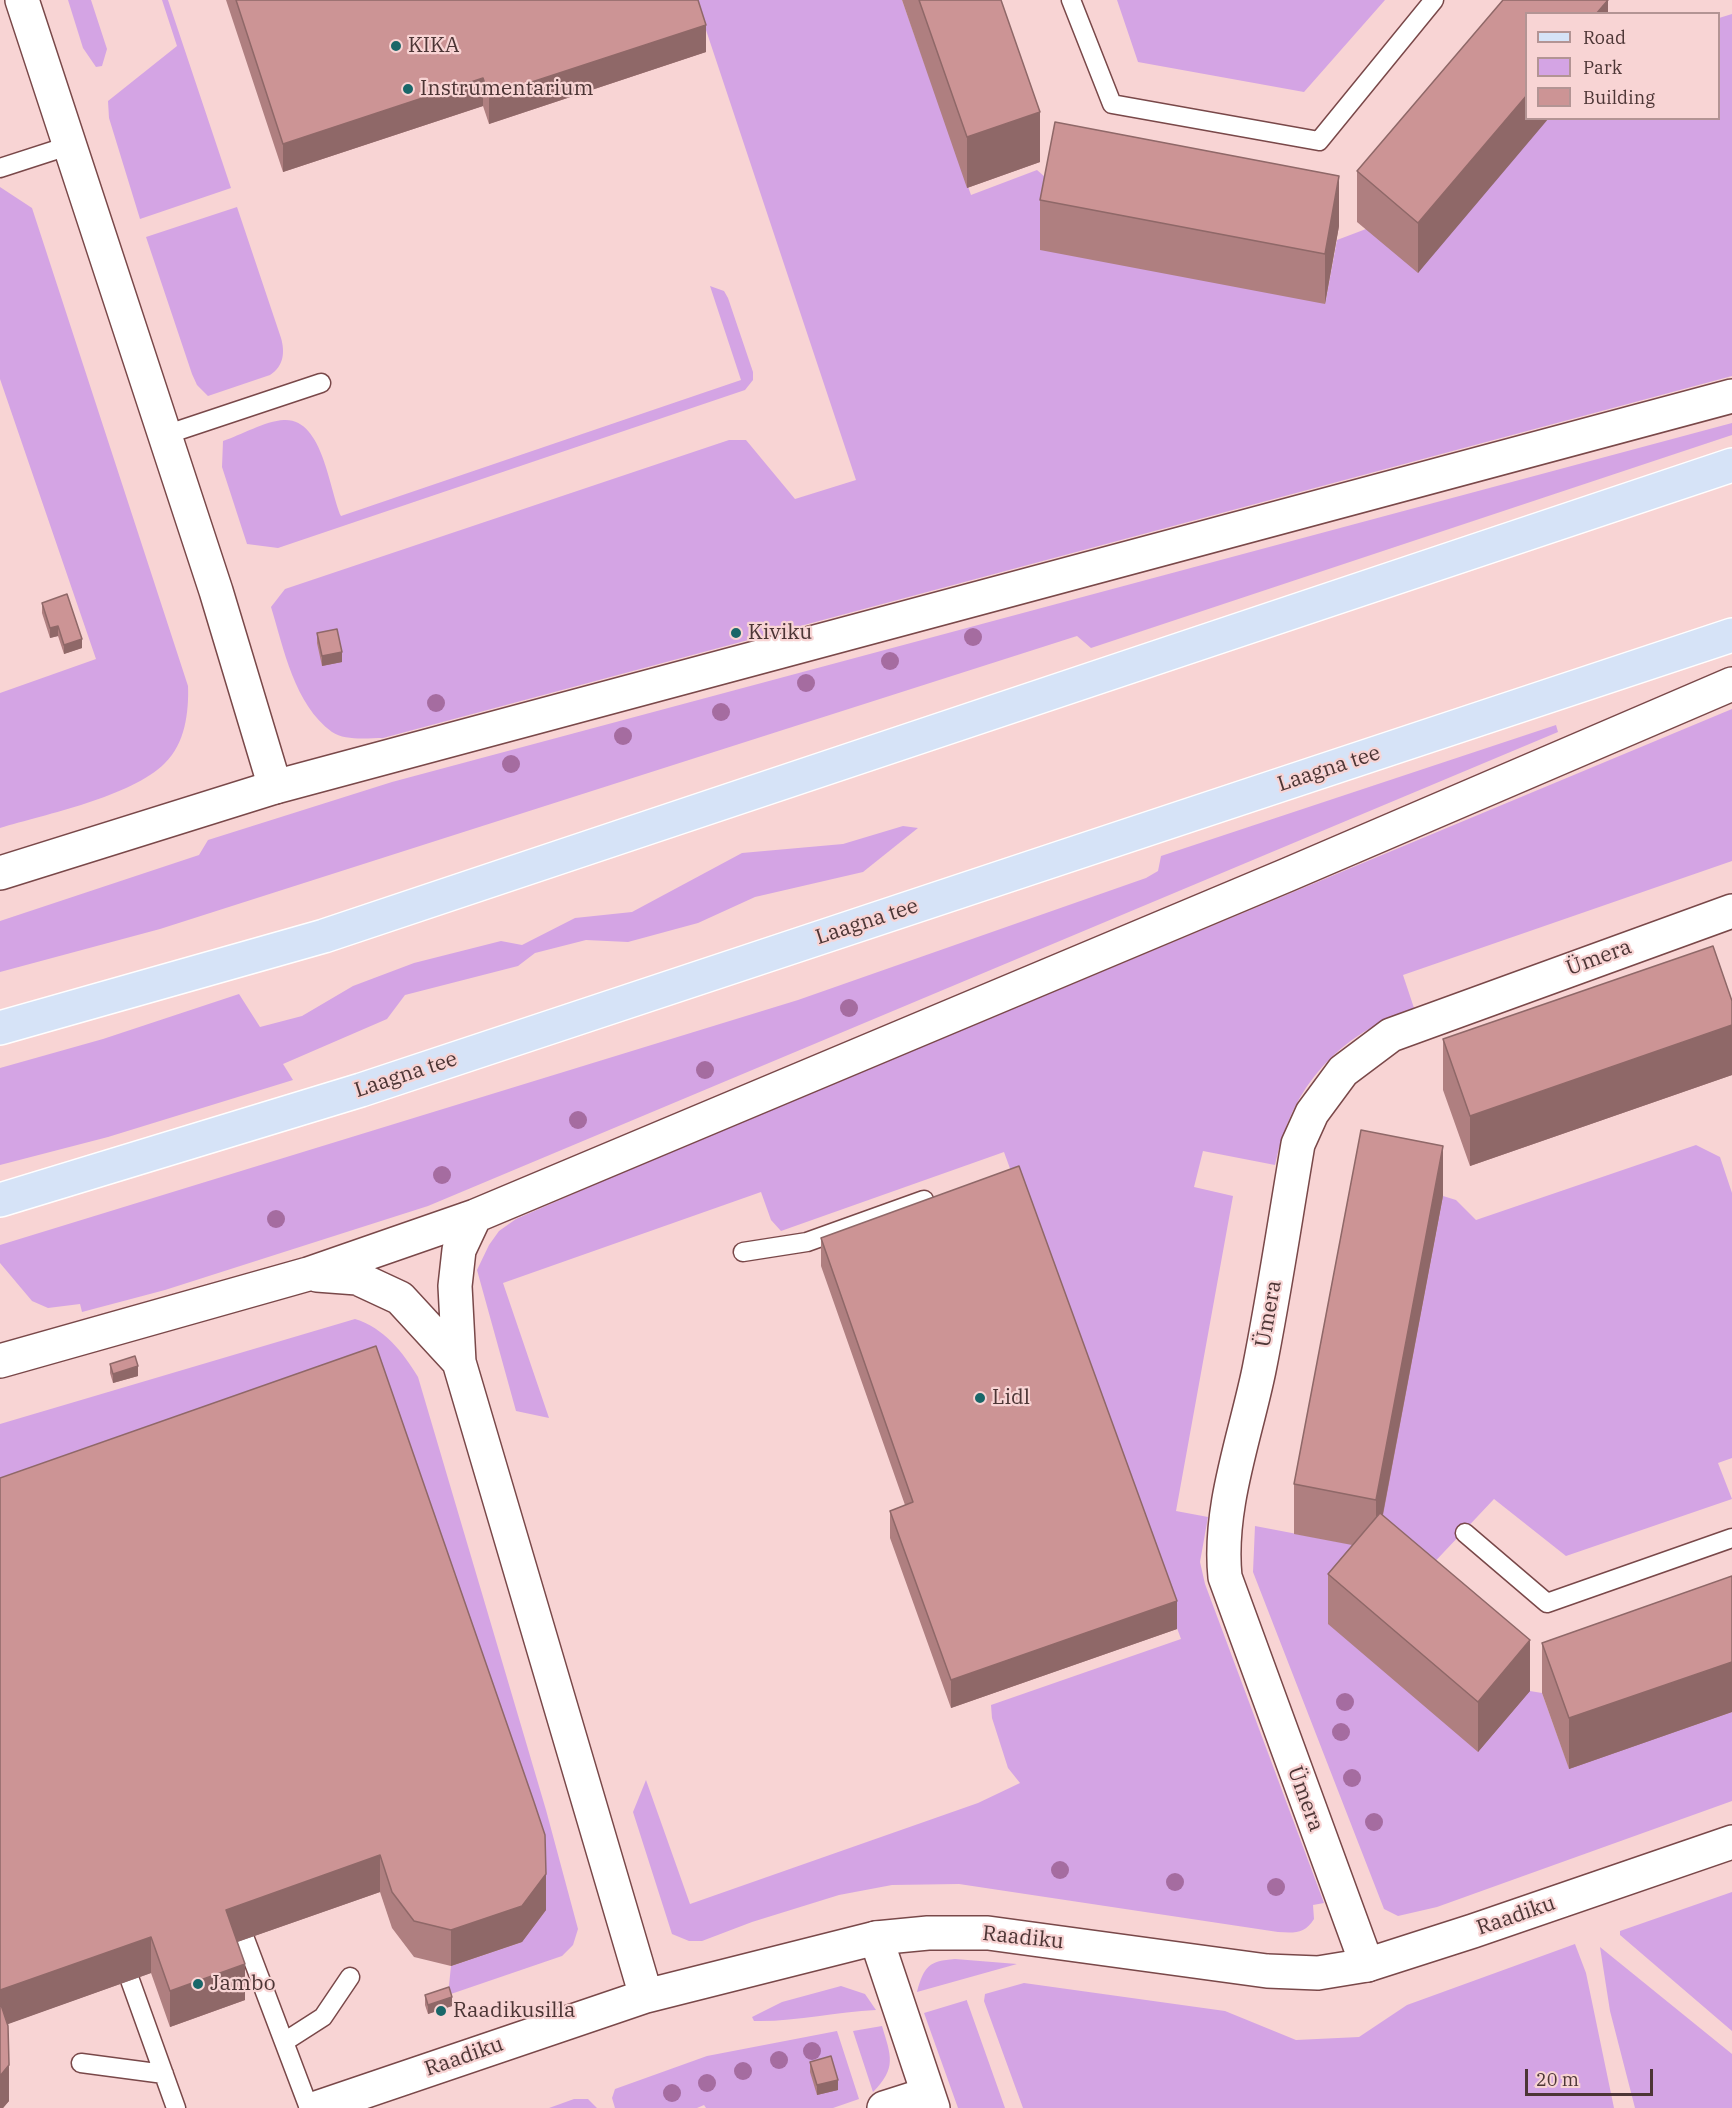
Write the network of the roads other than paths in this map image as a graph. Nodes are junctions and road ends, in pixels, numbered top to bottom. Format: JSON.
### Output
{"nodes":[{"id":1,"x":22,"y":0,"type":"edge"},
{"id":2,"x":1071,"y":0,"type":"edge"},
{"id":3,"x":1434,"y":0,"type":"edge"},
{"id":4,"x":71,"y":145,"type":"junction"},
{"id":5,"x":0,"y":168,"type":"edge"},
{"id":6,"x":321,"y":383,"type":"dead end"},
{"id":7,"x":1732,"y":396,"type":"edge"},
{"id":8,"x":165,"y":435,"type":"junction"},
{"id":9,"x":1732,"y":465,"type":"edge"},
{"id":10,"x":1732,"y":635,"type":"edge"},
{"id":11,"x":1732,"y":684,"type":"edge"},
{"id":12,"x":275,"y":787,"type":"junction"},
{"id":13,"x":0,"y":873,"type":"edge"},
{"id":14,"x":1732,"y":911,"type":"edge"},
{"id":15,"x":0,"y":1028,"type":"edge"},
{"id":16,"x":0,"y":1200,"type":"edge"},
{"id":17,"x":924,"y":1200,"type":"edge"},
{"id":18,"x":475,"y":1216,"type":"junction"},
{"id":19,"x":743,"y":1252,"type":"dead end"},
{"id":20,"x":308,"y":1274,"type":"junction"},
{"id":21,"x":0,"y":1361,"type":"edge"},
{"id":22,"x":459,"y":1362,"type":"junction"},
{"id":23,"x":1465,"y":1533,"type":"dead end"},
{"id":24,"x":1732,"y":1538,"type":"edge"},
{"id":25,"x":1732,"y":1842,"type":"edge"},
{"id":26,"x":876,"y":1938,"type":"junction"},
{"id":27,"x":245,"y":1939,"type":"edge"},
{"id":28,"x":1367,"y":1965,"type":"junction"},
{"id":29,"x":350,"y":1977,"type":"dead end"},
{"id":30,"x":130,"y":1980,"type":"edge"},
{"id":31,"x":646,"y":1996,"type":"junction"},
{"id":32,"x":284,"y":2042,"type":"junction"},
{"id":33,"x":81,"y":2063,"type":"dead end"},
{"id":34,"x":164,"y":2074,"type":"junction"},
{"id":35,"x":931,"y":2101,"type":"edge"},
{"id":36,"x":176,"y":2108,"type":"edge"},
{"id":37,"x":309,"y":2108,"type":"edge"},
{"id":38,"x":316,"y":2108,"type":"edge"},
{"id":39,"x":884,"y":2108,"type":"edge"}],
"edges":[{"from":1,"to":4,"type":"street"},
{"from":2,"to":3,"type":"lane"},
{"from":4,"to":5,"type":"lane"},
{"from":4,"to":8,"type":"street"},
{"from":6,"to":8,"type":"lane"},
{"from":7,"to":12,"type":"street"},
{"from":8,"to":12,"type":"street"},
{"from":9,"to":15,"type":"main road"},
{"from":10,"to":16,"type":"main road","name":"Laagna tee"},
{"from":11,"to":18,"type":"street"},
{"from":12,"to":13,"type":"street"},
{"from":14,"to":28,"type":"street","name":"Ümera"},
{"from":17,"to":19,"type":"lane"},
{"from":18,"to":20,"type":"street"},
{"from":18,"to":22,"type":"street"},
{"from":20,"to":21,"type":"street"},
{"from":20,"to":22,"type":"street"},
{"from":22,"to":31,"type":"street"},
{"from":23,"to":24,"type":"lane"},
{"from":25,"to":28,"type":"street","name":"Raadiku"},
{"from":26,"to":28,"type":"street","name":"Raadiku"},
{"from":26,"to":31,"type":"street","name":"Raadiku"},
{"from":26,"to":35,"type":"street"},
{"from":27,"to":32,"type":"lane"},
{"from":29,"to":32,"type":"lane"},
{"from":30,"to":34,"type":"lane"},
{"from":31,"to":38,"type":"street","name":"Raadiku"},
{"from":32,"to":37,"type":"lane"},
{"from":33,"to":34,"type":"lane"},
{"from":34,"to":36,"type":"lane"},
{"from":35,"to":39,"type":"street"}]}
